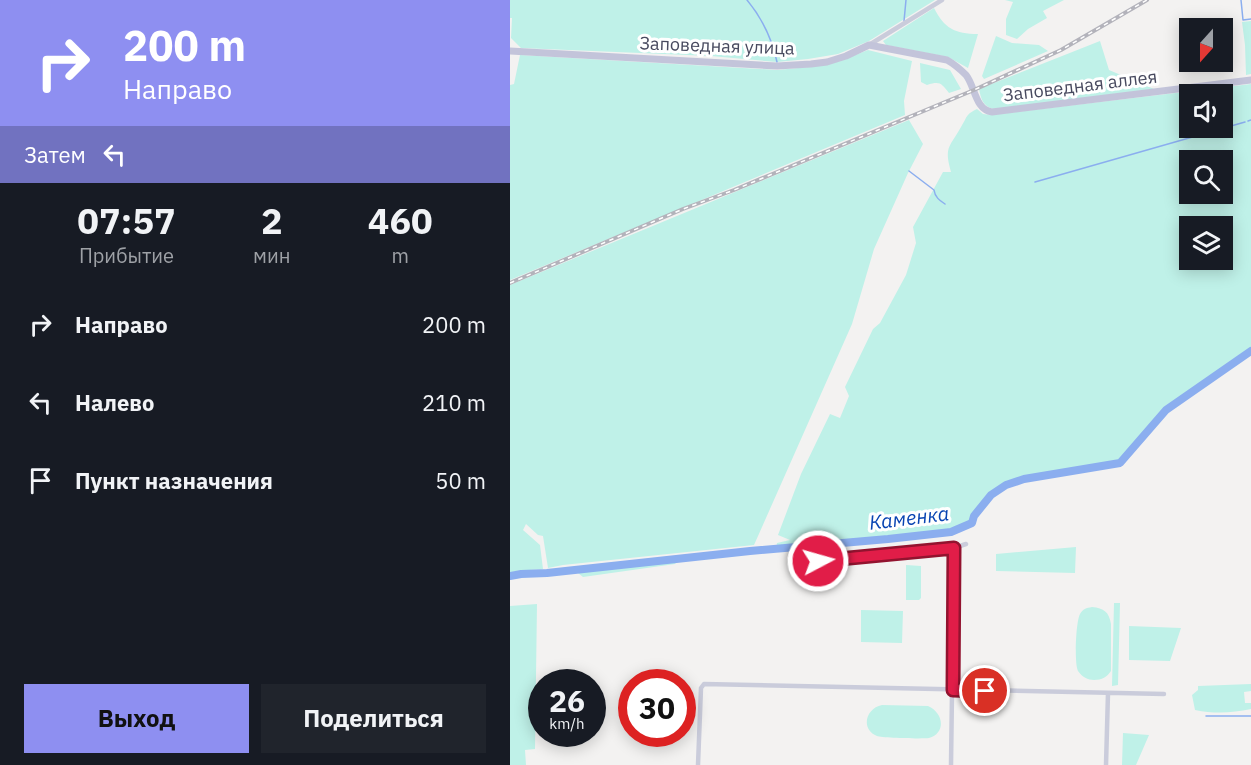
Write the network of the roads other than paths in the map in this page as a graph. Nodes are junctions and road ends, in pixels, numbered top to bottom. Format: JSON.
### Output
{"nodes":[{"id":1,"x":942,"y":0,"type":"edge"},
{"id":2,"x":869,"y":45,"type":"junction"},
{"id":3,"x":510,"y":51,"type":"edge"},
{"id":4,"x":1251,"y":80,"type":"edge"},
{"id":5,"x":966,"y":544,"type":"dead end"},
{"id":6,"x":954,"y":548,"type":"junction"},
{"id":7,"x":818,"y":561,"type":"dead end"},
{"id":8,"x":953,"y":690,"type":"junction"},
{"id":9,"x":1108,"y":693,"type":"junction"},
{"id":10,"x":1164,"y":694,"type":"dead end"},
{"id":11,"x":698,"y":765,"type":"edge"},
{"id":12,"x":951,"y":765,"type":"edge"},
{"id":13,"x":1106,"y":765,"type":"edge"}],
"edges":[{"from":1,"to":2,"type":"street","name":"Заповедная улица"},
{"from":2,"to":3,"type":"street","name":"Заповедная улица"},
{"from":2,"to":4,"type":"street","name":"Заповедная аллея"},
{"from":5,"to":6,"type":"street"},
{"from":6,"to":7,"type":"street"},
{"from":6,"to":8,"type":"street"},
{"from":8,"to":9,"type":"street"},
{"from":8,"to":11,"type":"street"},
{"from":8,"to":12,"type":"street"},
{"from":9,"to":10,"type":"street"},
{"from":9,"to":13,"type":"street"}]}
